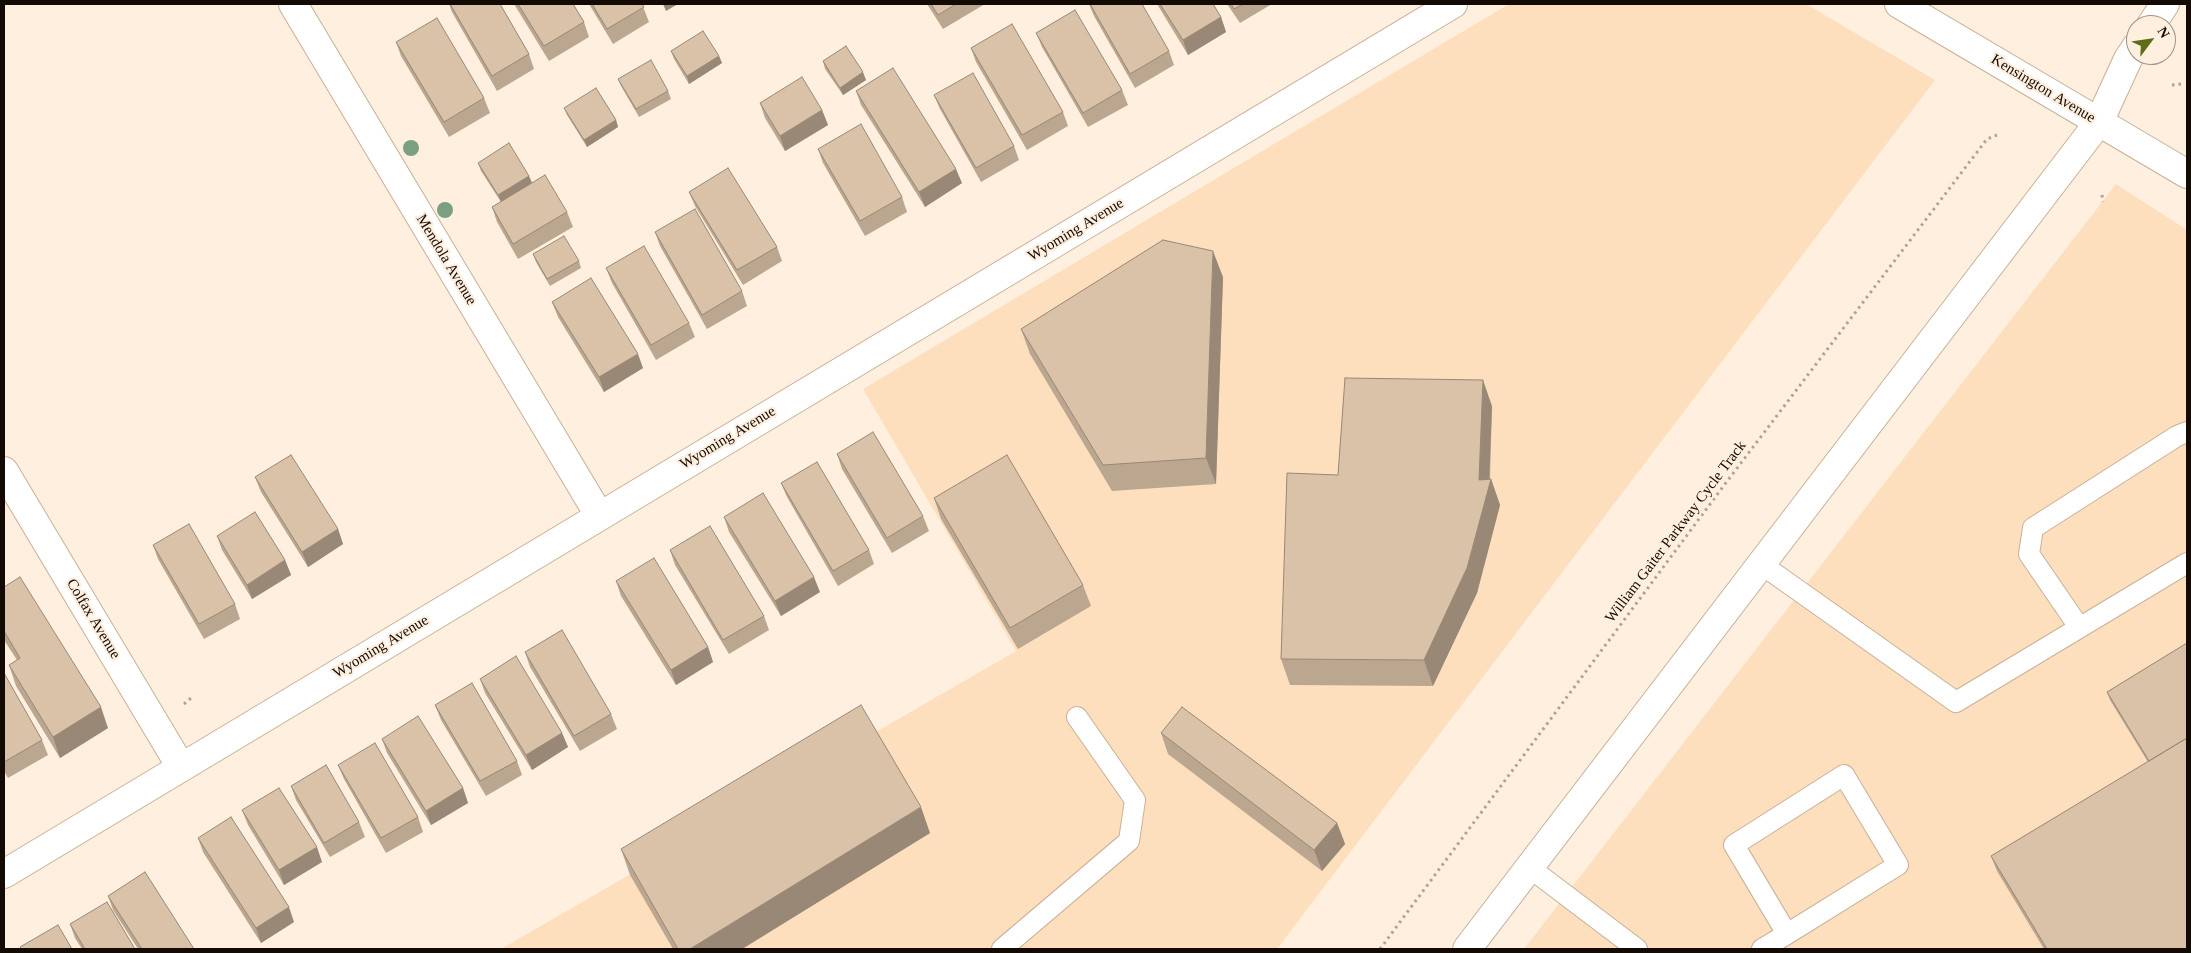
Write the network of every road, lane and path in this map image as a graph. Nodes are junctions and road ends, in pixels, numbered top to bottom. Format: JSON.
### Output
{"nodes":[{"id":1,"x":1454,"y":4,"type":"edge"},
{"id":2,"x":1899,"y":4,"type":"edge"},
{"id":3,"x":2165,"y":4,"type":"edge"},
{"id":4,"x":301,"y":7,"type":"edge"},
{"id":5,"x":2158,"y":15,"type":"edge"},
{"id":6,"x":2126,"y":63,"type":"edge"},
{"id":7,"x":2182,"y":84,"type":"dead end"},
{"id":8,"x":2172,"y":85,"type":"dead end"},
{"id":9,"x":2098,"y":122,"type":"junction"},
{"id":10,"x":1997,"y":136,"type":"dead end"},
{"id":11,"x":2187,"y":174,"type":"edge"},
{"id":12,"x":2102,"y":195,"type":"dead end"},
{"id":13,"x":2103,"y":202,"type":"dead end"},
{"id":14,"x":2187,"y":432,"type":"edge"},
{"id":15,"x":4,"y":471,"type":"edge"},
{"id":16,"x":599,"y":515,"type":"junction"},
{"id":17,"x":2187,"y":562,"type":"edge"},
{"id":18,"x":1761,"y":564,"type":"junction"},
{"id":19,"x":2079,"y":627,"type":"junction"},
{"id":20,"x":1078,"y":717,"type":"dead end"},
{"id":21,"x":181,"y":767,"type":"junction"},
{"id":22,"x":1530,"y":868,"type":"junction"},
{"id":23,"x":4,"y":874,"type":"edge"},
{"id":24,"x":1787,"y":934,"type":"junction"},
{"id":25,"x":1002,"y":949,"type":"edge"},
{"id":26,"x":1380,"y":949,"type":"edge"},
{"id":27,"x":1467,"y":949,"type":"edge"},
{"id":28,"x":1638,"y":949,"type":"edge"},
{"id":29,"x":1762,"y":949,"type":"edge"}],
"edges":[{"from":1,"to":16,"type":"street","name":"Wyoming Avenue"},
{"from":2,"to":9,"type":"street","name":"Kensington Avenue"},
{"from":3,"to":5,"type":"street"},
{"from":4,"to":16,"type":"street","name":"Mendola Avenue"},
{"from":6,"to":9,"type":"street"},
{"from":7,"to":8,"type":"path"},
{"from":9,"to":11,"type":"street","name":"Kensington Avenue"},
{"from":9,"to":18,"type":"street"},
{"from":10,"to":26,"type":"path","name":"William Gaiter Parkway Cycle Track"},
{"from":12,"to":13,"type":"path"},
{"from":14,"to":19,"type":"lane"},
{"from":15,"to":21,"type":"street","name":"Colfax Avenue"},
{"from":16,"to":21,"type":"street","name":"Wyoming Avenue"},
{"from":17,"to":19,"type":"lane"},
{"from":18,"to":19,"type":"lane"},
{"from":18,"to":22,"type":"street"},
{"from":20,"to":25,"type":"lane"},
{"from":21,"to":23,"type":"street","name":"Wyoming Avenue"},
{"from":22,"to":27,"type":"street"},
{"from":22,"to":28,"type":"lane"},
{"from":24,"to":24,"type":"lane"},
{"from":24,"to":29,"type":"lane"}]}
